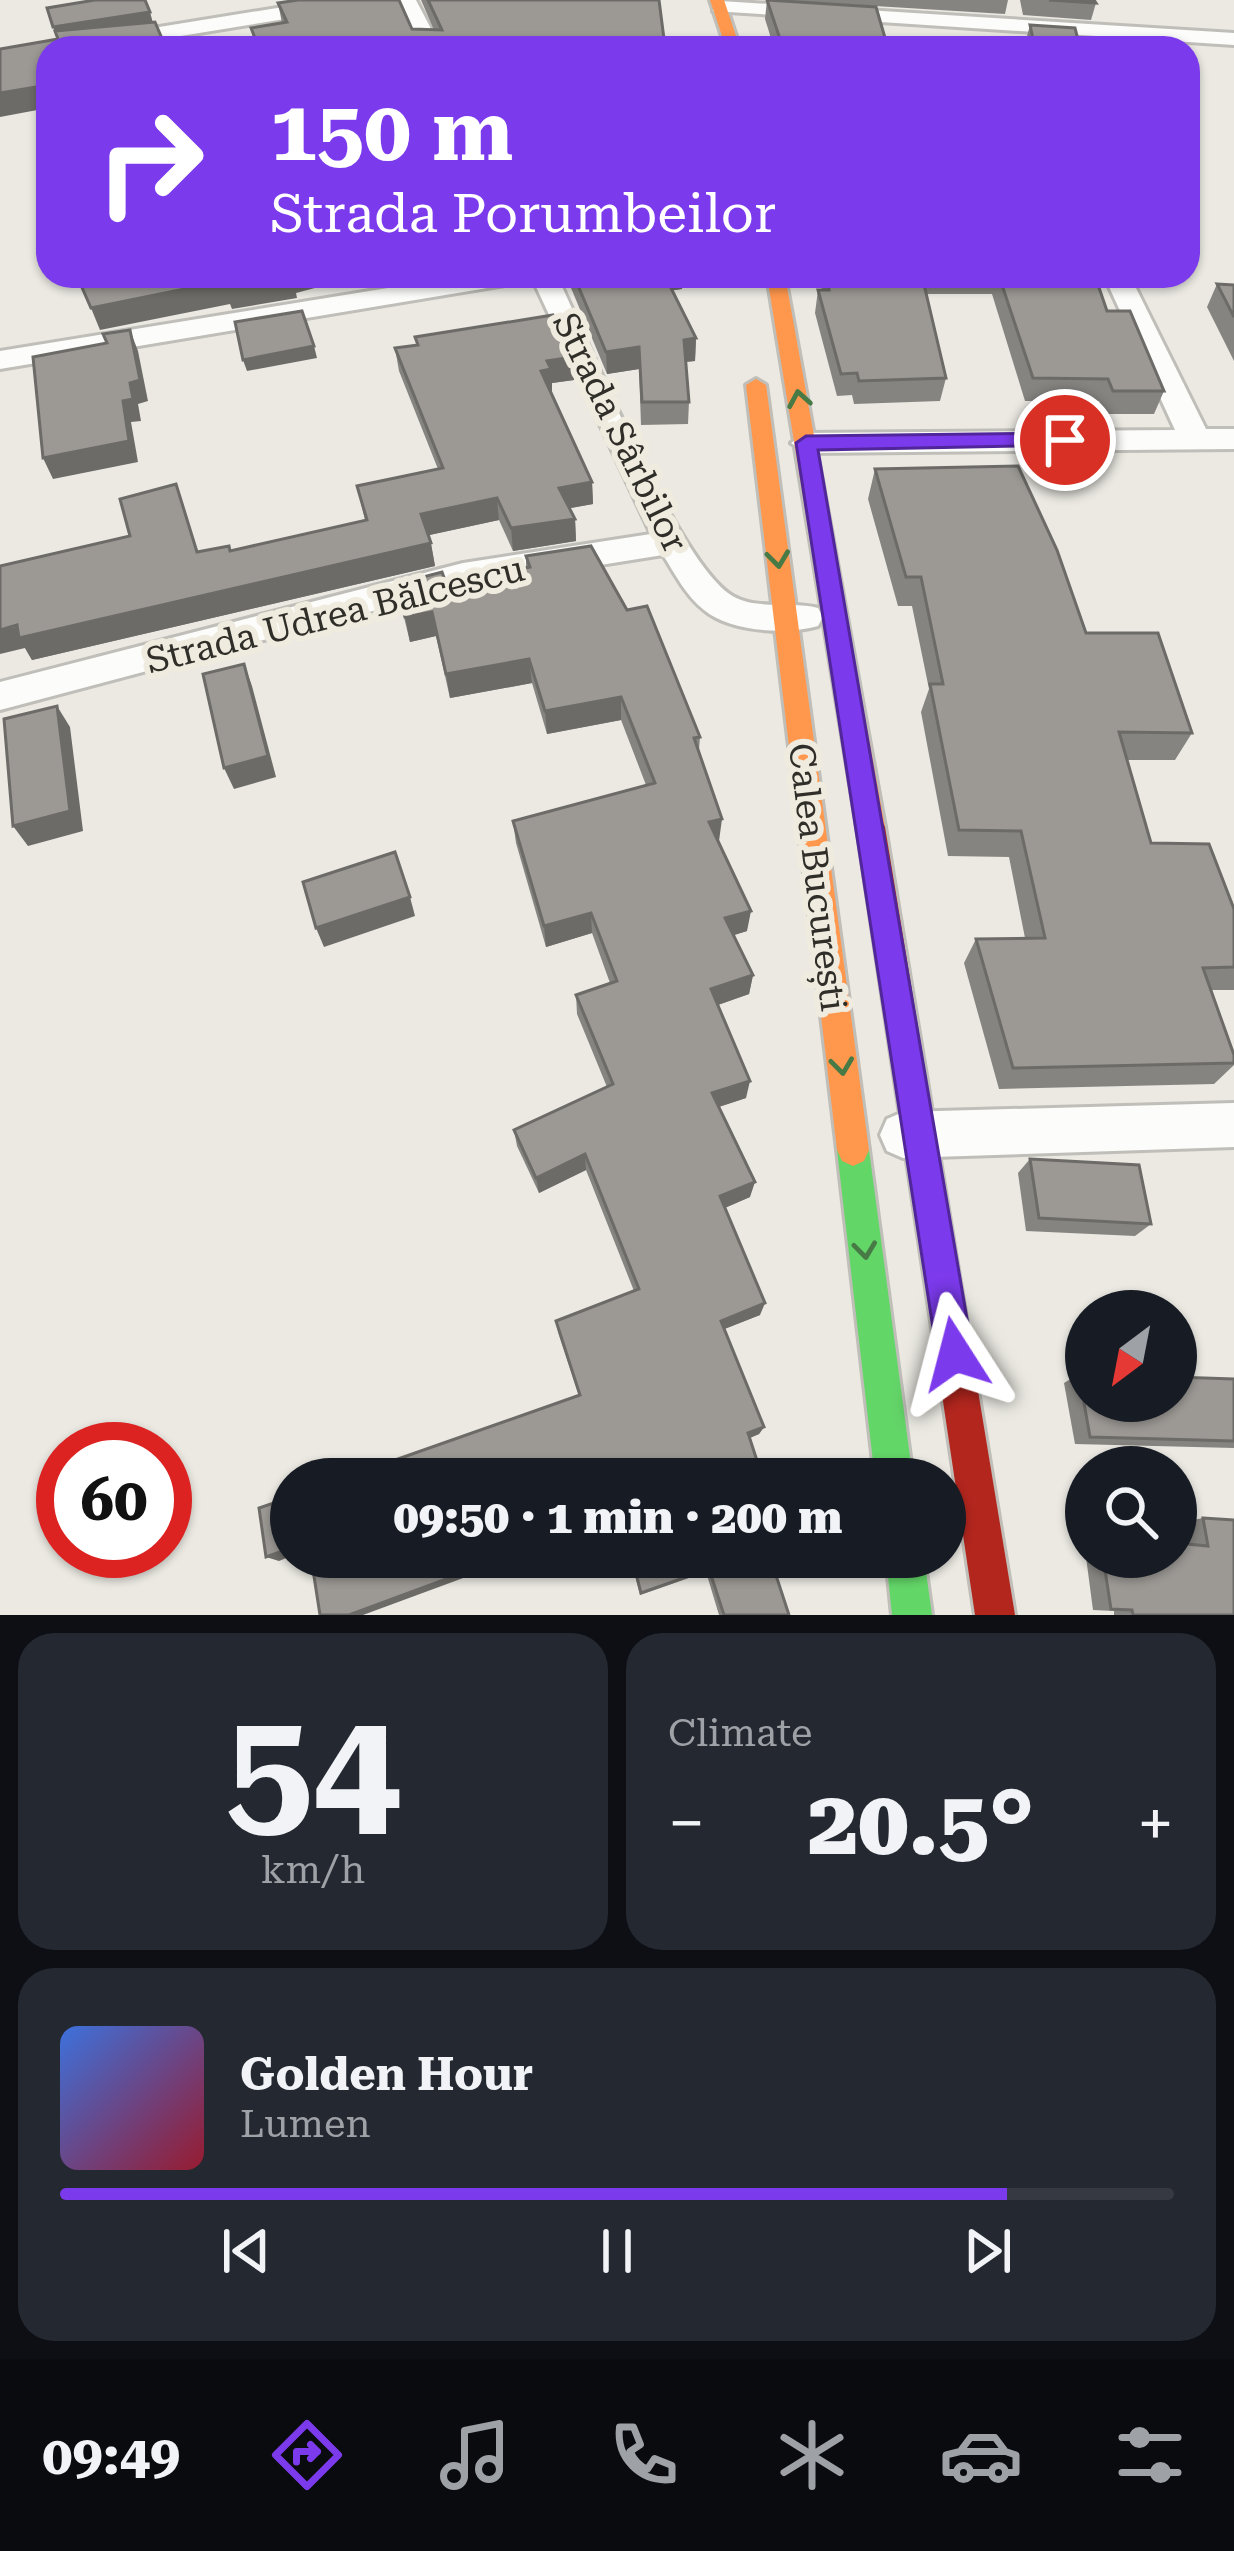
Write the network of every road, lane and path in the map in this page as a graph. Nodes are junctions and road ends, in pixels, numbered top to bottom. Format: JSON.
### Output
{"nodes":[{"id":1,"x":365,"y":0,"type":"edge"},
{"id":2,"x":406,"y":0,"type":"edge"},
{"id":3,"x":706,"y":4,"type":"edge"},
{"id":4,"x":998,"y":26,"type":"junction"},
{"id":5,"x":142,"y":36,"type":"edge"},
{"id":6,"x":424,"y":36,"type":"edge"},
{"id":7,"x":705,"y":36,"type":"edge"},
{"id":8,"x":726,"y":36,"type":"edge"},
{"id":9,"x":1003,"y":36,"type":"edge"},
{"id":10,"x":1180,"y":36,"type":"edge"},
{"id":11,"x":1200,"y":37,"type":"edge"},
{"id":12,"x":1234,"y":39,"type":"edge"},
{"id":13,"x":439,"y":288,"type":"edge"},
{"id":14,"x":550,"y":288,"type":"edge"},
{"id":15,"x":778,"y":288,"type":"edge"},
{"id":16,"x":1123,"y":288,"type":"edge"},
{"id":17,"x":0,"y":360,"type":"edge"},
{"id":18,"x":753,"y":363,"type":"dead end"},
{"id":19,"x":1195,"y":439,"type":"junction"},
{"id":20,"x":1234,"y":439,"type":"edge"},
{"id":21,"x":806,"y":443,"type":"junction"},
{"id":22,"x":672,"y":542,"type":"junction"},
{"id":23,"x":785,"y":617,"type":"junction"},
{"id":24,"x":837,"y":617,"type":"junction"},
{"id":25,"x":0,"y":696,"type":"edge"},
{"id":26,"x":1234,"y":1125,"type":"edge"},
{"id":27,"x":850,"y":1133,"type":"junction"},
{"id":28,"x":922,"y":1136,"type":"junction"},
{"id":29,"x":892,"y":1458,"type":"edge"},
{"id":30,"x":907,"y":1578,"type":"edge"},
{"id":31,"x":912,"y":1615,"type":"edge"},
{"id":32,"x":995,"y":1615,"type":"edge"}],
"edges":[{"from":1,"to":5,"type":"street"},
{"from":2,"to":6,"type":"street"},
{"from":3,"to":4,"type":"street"},
{"from":3,"to":7,"type":"main road"},
{"from":3,"to":8,"type":"main road"},
{"from":4,"to":9,"type":"street"},
{"from":4,"to":10,"type":"street"},
{"from":11,"to":12,"type":"street"},
{"from":13,"to":17,"type":"street"},
{"from":14,"to":22,"type":"street","name":"Strada Sârbilor"},
{"from":21,"to":15,"type":"main road","name":"Calea București","one_way":true},
{"from":16,"to":19,"type":"street"},
{"from":18,"to":23,"type":"main road","name":"Calea București","one_way":true},
{"from":19,"to":20,"type":"street"},
{"from":19,"to":21,"type":"street"},
{"from":21,"to":24,"type":"main road","name":"Calea București"},
{"from":22,"to":23,"type":"street","name":"Strada Sârbilor"},
{"from":22,"to":25,"type":"street","name":"Strada Udrea Bălcescu"},
{"from":23,"to":24,"type":"street","name":"Strada Sârbilor"},
{"from":23,"to":27,"type":"main road","name":"Calea București","one_way":true},
{"from":24,"to":28,"type":"main road","name":"Calea București"},
{"from":26,"to":28,"type":"street"},
{"from":27,"to":28,"type":"street"},
{"from":27,"to":29,"type":"main road","name":"Calea București","one_way":true},
{"from":28,"to":32,"type":"main road","name":"Calea București"},
{"from":30,"to":31,"type":"main road"}]}
